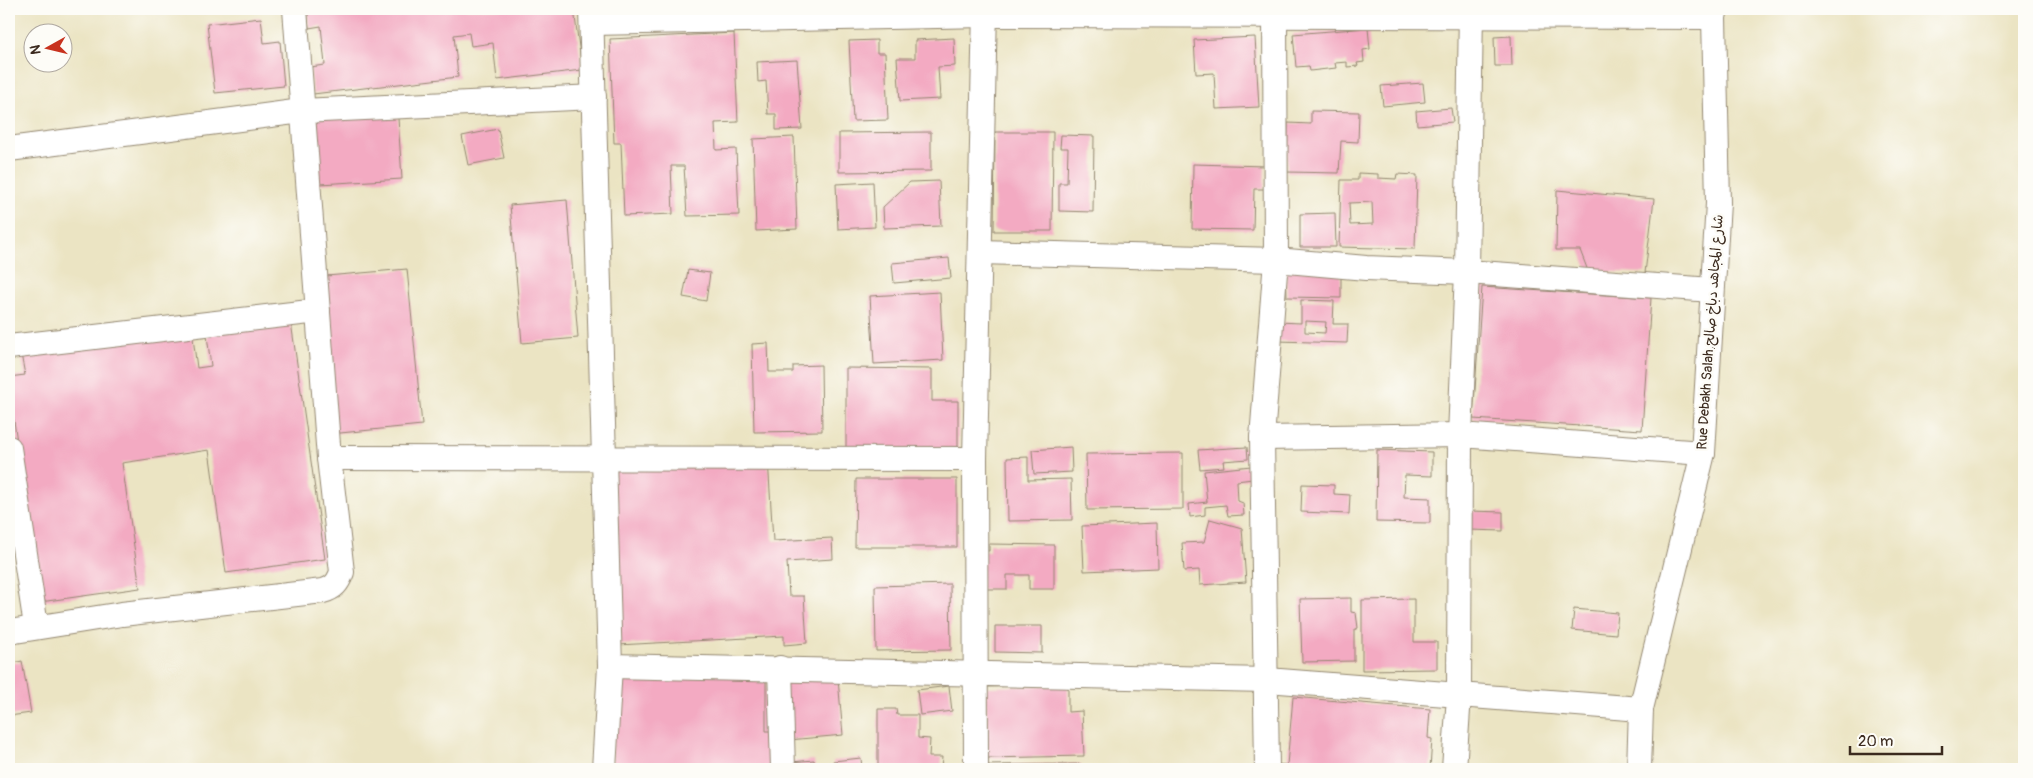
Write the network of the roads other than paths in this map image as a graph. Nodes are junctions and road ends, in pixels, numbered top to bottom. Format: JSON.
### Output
{"nodes":[{"id":1,"x":295,"y":9,"type":"edge"},
{"id":2,"x":985,"y":12,"type":"edge"},
{"id":3,"x":1274,"y":12,"type":"edge"},
{"id":4,"x":1471,"y":12,"type":"edge"},
{"id":5,"x":1715,"y":13,"type":"edge"},
{"id":6,"x":592,"y":16,"type":"edge"},
{"id":7,"x":594,"y":97,"type":"junction"},
{"id":8,"x":302,"y":111,"type":"junction"},
{"id":9,"x":9,"y":148,"type":"edge"},
{"id":10,"x":980,"y":252,"type":"junction"},
{"id":11,"x":1276,"y":260,"type":"junction"},
{"id":12,"x":1467,"y":272,"type":"junction"},
{"id":13,"x":1712,"y":290,"type":"junction"},
{"id":14,"x":318,"y":311,"type":"junction"},
{"id":15,"x":9,"y":347,"type":"edge"},
{"id":16,"x":1460,"y":436,"type":"junction"},
{"id":17,"x":1262,"y":438,"type":"junction"},
{"id":18,"x":9,"y":448,"type":"edge"},
{"id":19,"x":1703,"y":453,"type":"junction"},
{"id":20,"x":329,"y":458,"type":"junction"},
{"id":21,"x":604,"y":458,"type":"junction"},
{"id":22,"x":975,"y":459,"type":"junction"},
{"id":23,"x":36,"y":626,"type":"junction"},
{"id":24,"x":9,"y":632,"type":"edge"},
{"id":25,"x":610,"y":666,"type":"junction"},
{"id":26,"x":780,"y":668,"type":"junction"},
{"id":27,"x":977,"y":674,"type":"junction"},
{"id":28,"x":1267,"y":680,"type":"junction"},
{"id":29,"x":1459,"y":695,"type":"junction"},
{"id":30,"x":1641,"y":709,"type":"junction"},
{"id":31,"x":604,"y":769,"type":"edge"},
{"id":32,"x":783,"y":769,"type":"edge"},
{"id":33,"x":976,"y":769,"type":"edge"},
{"id":34,"x":1268,"y":769,"type":"edge"},
{"id":35,"x":1454,"y":769,"type":"edge"},
{"id":36,"x":1639,"y":769,"type":"edge"}],
"edges":[{"from":1,"to":8,"type":"street"},
{"from":2,"to":3,"type":"street"},
{"from":2,"to":6,"type":"street"},
{"from":2,"to":10,"type":"street"},
{"from":3,"to":4,"type":"street"},
{"from":3,"to":11,"type":"street"},
{"from":4,"to":5,"type":"street"},
{"from":4,"to":12,"type":"street"},
{"from":5,"to":13,"type":"street","name":"Rue Debakh Salah,شارع المجاهد دباخ صالح"},
{"from":6,"to":7,"type":"street"},
{"from":7,"to":8,"type":"street"},
{"from":7,"to":21,"type":"street"},
{"from":8,"to":9,"type":"street"},
{"from":8,"to":14,"type":"street"},
{"from":10,"to":11,"type":"street"},
{"from":10,"to":22,"type":"street"},
{"from":11,"to":12,"type":"street"},
{"from":11,"to":17,"type":"street"},
{"from":12,"to":13,"type":"street"},
{"from":12,"to":16,"type":"street"},
{"from":13,"to":19,"type":"street","name":"Rue Debakh Salah,شارع المجاهد دباخ صالح"},
{"from":14,"to":15,"type":"street"},
{"from":14,"to":20,"type":"street"},
{"from":16,"to":17,"type":"street"},
{"from":16,"to":19,"type":"street"},
{"from":16,"to":29,"type":"street"},
{"from":17,"to":28,"type":"street"},
{"from":18,"to":23,"type":"street"},
{"from":19,"to":30,"type":"street","name":"Rue Debakh Salah,شارع المجاهد دباخ صالح"},
{"from":20,"to":21,"type":"street"},
{"from":20,"to":23,"type":"street"},
{"from":21,"to":22,"type":"street"},
{"from":21,"to":25,"type":"street"},
{"from":22,"to":27,"type":"street"},
{"from":23,"to":24,"type":"street"},
{"from":25,"to":26,"type":"street"},
{"from":25,"to":31,"type":"street"},
{"from":26,"to":27,"type":"street"},
{"from":26,"to":32,"type":"street"},
{"from":27,"to":28,"type":"street"},
{"from":27,"to":33,"type":"street"},
{"from":28,"to":29,"type":"street"},
{"from":28,"to":34,"type":"street"},
{"from":29,"to":30,"type":"street"},
{"from":29,"to":35,"type":"street"},
{"from":30,"to":36,"type":"street","name":"Rue Debakh Salah,شارع المجاهد دباخ صالح"}]}
